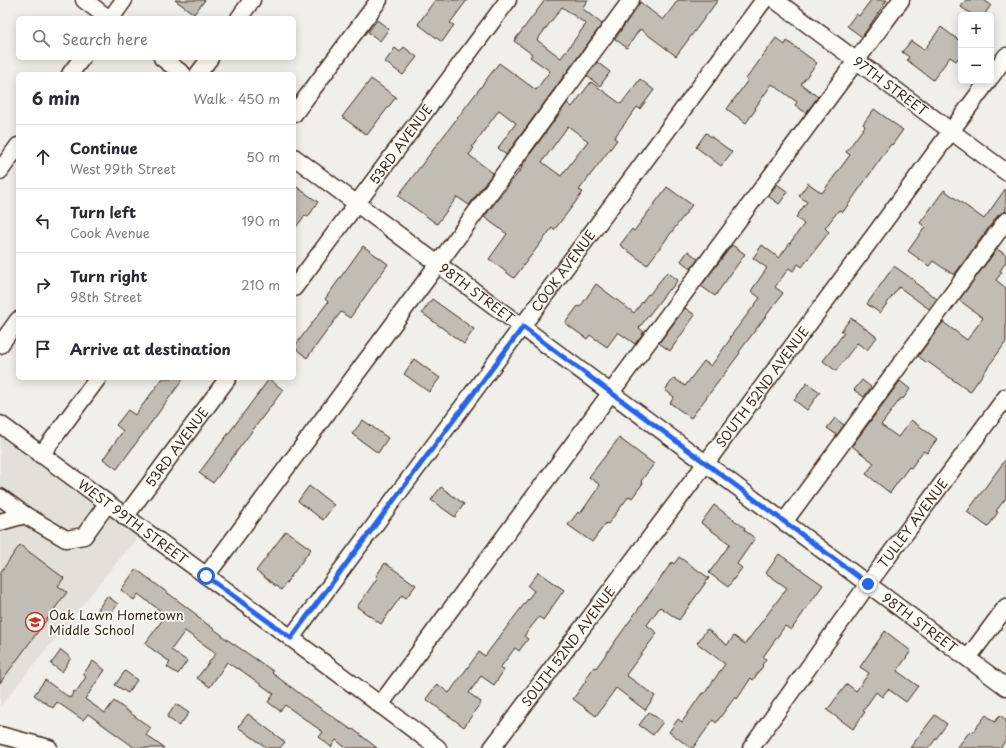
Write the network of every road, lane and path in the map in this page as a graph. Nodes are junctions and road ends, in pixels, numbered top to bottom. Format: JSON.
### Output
{"nodes":[{"id":1,"x":84,"y":0,"type":"edge"},
{"id":2,"x":124,"y":0,"type":"edge"},
{"id":3,"x":252,"y":0,"type":"edge"},
{"id":4,"x":379,"y":0,"type":"edge"},
{"id":5,"x":508,"y":0,"type":"edge"},
{"id":6,"x":631,"y":0,"type":"edge"},
{"id":7,"x":764,"y":0,"type":"edge"},
{"id":8,"x":775,"y":0,"type":"edge"},
{"id":9,"x":901,"y":0,"type":"edge"},
{"id":10,"x":106,"y":16,"type":"edge"},
{"id":11,"x":111,"y":16,"type":"edge"},
{"id":12,"x":240,"y":16,"type":"edge"},
{"id":13,"x":1006,"y":56,"type":"edge"},
{"id":14,"x":80,"y":60,"type":"edge"},
{"id":15,"x":165,"y":60,"type":"edge"},
{"id":16,"x":208,"y":60,"type":"edge"},
{"id":17,"x":856,"y":60,"type":"junction"},
{"id":18,"x":72,"y":72,"type":"edge"},
{"id":19,"x":180,"y":72,"type":"edge"},
{"id":20,"x":200,"y":72,"type":"edge"},
{"id":21,"x":994,"y":73,"type":"edge"},
{"id":22,"x":986,"y":84,"type":"edge"},
{"id":23,"x":296,"y":111,"type":"edge"},
{"id":24,"x":951,"y":131,"type":"junction"},
{"id":25,"x":16,"y":149,"type":"edge"},
{"id":26,"x":296,"y":158,"type":"edge"},
{"id":27,"x":0,"y":171,"type":"edge"},
{"id":28,"x":1006,"y":172,"type":"edge"},
{"id":29,"x":357,"y":203,"type":"junction"},
{"id":30,"x":1006,"y":221,"type":"edge"},
{"id":31,"x":438,"y":264,"type":"junction"},
{"id":32,"x":296,"y":285,"type":"edge"},
{"id":33,"x":16,"y":323,"type":"edge"},
{"id":34,"x":523,"y":327,"type":"junction"},
{"id":35,"x":0,"y":345,"type":"edge"},
{"id":36,"x":97,"y":380,"type":"edge"},
{"id":37,"x":227,"y":380,"type":"edge"},
{"id":38,"x":611,"y":393,"type":"junction"},
{"id":39,"x":1006,"y":396,"type":"edge"},
{"id":40,"x":0,"y":424,"type":"edge"},
{"id":41,"x":41,"y":455,"type":"junction"},
{"id":42,"x":706,"y":463,"type":"junction"},
{"id":43,"x":0,"y":497,"type":"edge"},
{"id":44,"x":107,"y":504,"type":"junction"},
{"id":45,"x":25,"y":515,"type":"junction"},
{"id":46,"x":125,"y":516,"type":"junction"},
{"id":47,"x":0,"y":522,"type":"edge"},
{"id":48,"x":784,"y":522,"type":"junction"},
{"id":49,"x":206,"y":576,"type":"junction"},
{"id":50,"x":868,"y":584,"type":"junction"},
{"id":51,"x":1006,"y":607,"type":"edge"},
{"id":52,"x":291,"y":638,"type":"junction"},
{"id":53,"x":968,"y":658,"type":"junction"},
{"id":54,"x":1006,"y":687,"type":"edge"},
{"id":55,"x":380,"y":705,"type":"junction"},
{"id":56,"x":0,"y":736,"type":"edge"},
{"id":57,"x":49,"y":748,"type":"edge"},
{"id":58,"x":438,"y":748,"type":"edge"},
{"id":59,"x":492,"y":748,"type":"edge"},
{"id":60,"x":751,"y":748,"type":"edge"}],
"edges":[{"from":1,"to":10,"type":"street"},
{"from":2,"to":11,"type":"street"},
{"from":3,"to":12,"type":"street"},
{"from":4,"to":23,"type":"street"},
{"from":5,"to":29,"type":"street","name":"53RD AVENUE"},
{"from":6,"to":31,"type":"street"},
{"from":7,"to":34,"type":"street","name":"COOK AVENUE"},
{"from":8,"to":17,"type":"street","name":"97TH STREET"},
{"from":9,"to":17,"type":"street"},
{"from":13,"to":21,"type":"street"},
{"from":14,"to":18,"type":"street"},
{"from":15,"to":19,"type":"street"},
{"from":16,"to":20,"type":"street"},
{"from":17,"to":24,"type":"street","name":"97TH STREET"},
{"from":17,"to":38,"type":"street"},
{"from":22,"to":24,"type":"street","name":"SOUTH 52ND AVENUE"},
{"from":24,"to":28,"type":"street","name":"97TH STREET"},
{"from":24,"to":42,"type":"street","name":"SOUTH 52ND AVENUE"},
{"from":25,"to":27,"type":"street"},
{"from":26,"to":29,"type":"street","name":"98TH STREET"},
{"from":29,"to":31,"type":"street","name":"98TH STREET"},
{"from":29,"to":32,"type":"street","name":"53RD AVENUE"},
{"from":30,"to":48,"type":"street"},
{"from":31,"to":34,"type":"street","name":"98TH STREET"},
{"from":31,"to":49,"type":"street"},
{"from":33,"to":35,"type":"street"},
{"from":34,"to":38,"type":"street","name":"98TH STREET"},
{"from":34,"to":52,"type":"street","name":"COOK AVENUE"},
{"from":36,"to":41,"type":"street"},
{"from":37,"to":46,"type":"street","name":"53RD AVENUE"},
{"from":38,"to":42,"type":"street","name":"98TH STREET"},
{"from":38,"to":55,"type":"street"},
{"from":39,"to":50,"type":"street","name":"TULLEY AVENUE"},
{"from":40,"to":41,"type":"street","name":"WEST 99TH STREET"},
{"from":41,"to":44,"type":"street","name":"WEST 99TH STREET"},
{"from":42,"to":48,"type":"street","name":"98TH STREET"},
{"from":42,"to":59,"type":"street","name":"SOUTH 52ND AVENUE"},
{"from":43,"to":45,"type":"street"},
{"from":44,"to":45,"type":"street"},
{"from":44,"to":46,"type":"street","name":"WEST 99TH STREET"},
{"from":45,"to":47,"type":"street"},
{"from":46,"to":49,"type":"street","name":"WEST 99TH STREET"},
{"from":48,"to":50,"type":"street","name":"98TH STREET"},
{"from":49,"to":52,"type":"street","name":"WEST 99TH STREET"},
{"from":50,"to":53,"type":"street","name":"98TH STREET"},
{"from":50,"to":60,"type":"street","name":"TULLEY AVENUE"},
{"from":51,"to":53,"type":"street"},
{"from":52,"to":55,"type":"street","name":"WEST 99TH STREET"},
{"from":53,"to":54,"type":"street","name":"98TH STREET"},
{"from":55,"to":58,"type":"street","name":"WEST 99TH STREET"},
{"from":56,"to":57,"type":"street"}]}
